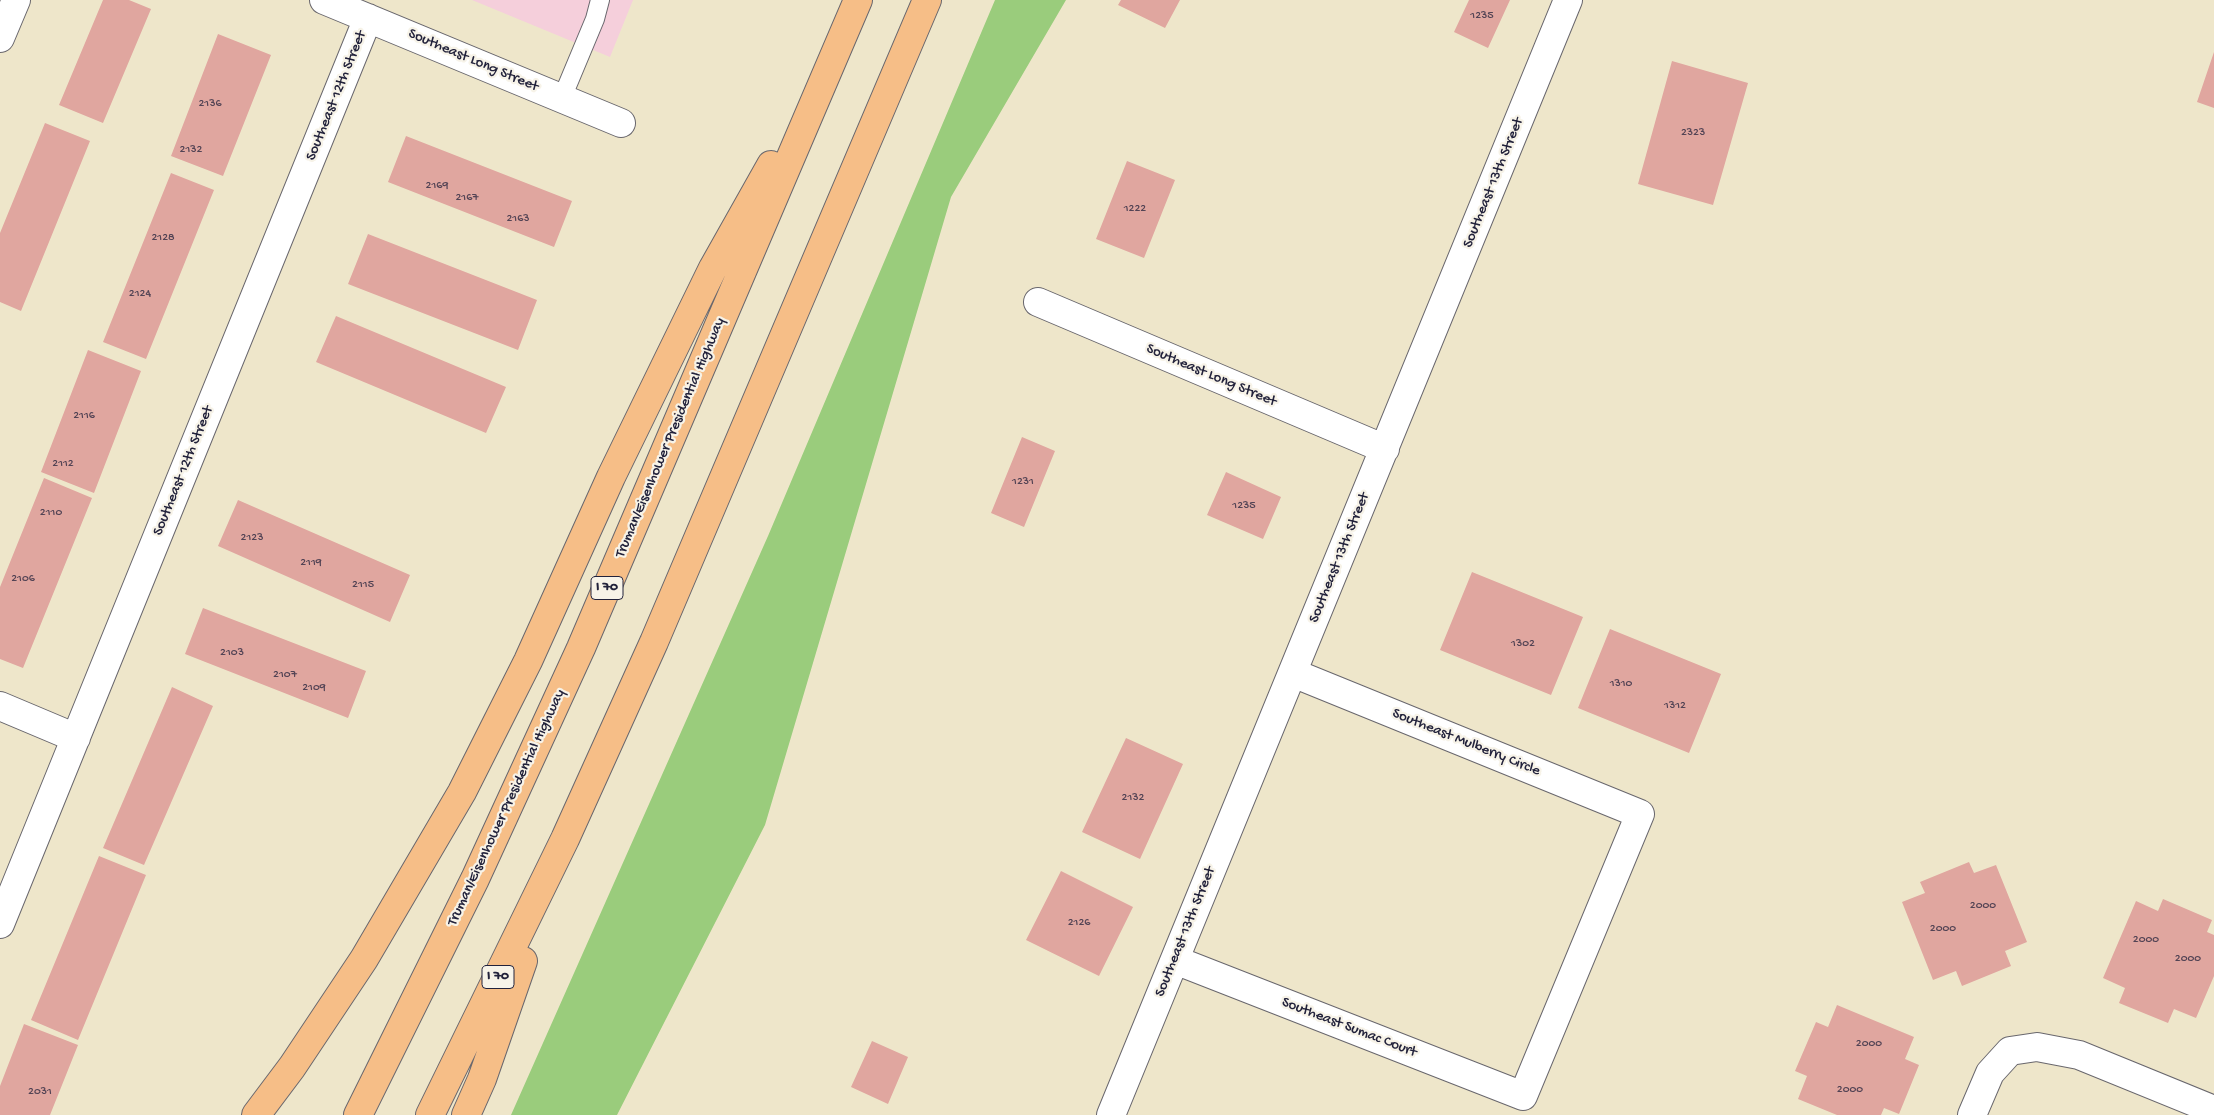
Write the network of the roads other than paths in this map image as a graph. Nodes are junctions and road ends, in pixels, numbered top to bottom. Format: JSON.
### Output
{"nodes":[{"id":1,"x":16,"y":0,"type":"edge"},
{"id":2,"x":324,"y":0,"type":"edge"},
{"id":3,"x":600,"y":0,"type":"edge"},
{"id":4,"x":858,"y":0,"type":"edge"},
{"id":5,"x":927,"y":0,"type":"edge"},
{"id":6,"x":1568,"y":0,"type":"edge"},
{"id":7,"x":368,"y":18,"type":"junction"},
{"id":8,"x":0,"y":38,"type":"edge"},
{"id":9,"x":836,"y":51,"type":"junction"},
{"id":10,"x":562,"y":98,"type":"junction"},
{"id":11,"x":621,"y":123,"type":"dead end"},
{"id":12,"x":1038,"y":302,"type":"dead end"},
{"id":13,"x":1385,"y":449,"type":"junction"},
{"id":14,"x":1293,"y":673,"type":"junction"},
{"id":15,"x":0,"y":706,"type":"edge"},
{"id":16,"x":76,"y":738,"type":"junction"},
{"id":17,"x":565,"y":839,"type":"junction"},
{"id":18,"x":0,"y":924,"type":"edge"},
{"id":19,"x":1175,"y":960,"type":"junction"},
{"id":20,"x":1523,"y":1096,"type":"joint"},
{"id":21,"x":2214,"y":1110,"type":"edge"},
{"id":22,"x":256,"y":1115,"type":"edge"},
{"id":23,"x":358,"y":1115,"type":"edge"},
{"id":24,"x":430,"y":1115,"type":"edge"},
{"id":25,"x":466,"y":1115,"type":"edge"},
{"id":26,"x":1111,"y":1115,"type":"edge"},
{"id":27,"x":1972,"y":1115,"type":"edge"}],
"edges":[{"from":1,"to":8,"type":"street"},
{"from":2,"to":7,"type":"street","name":"Southeast Long Street"},
{"from":3,"to":10,"type":"lane"},
{"from":4,"to":9,"type":"highway","name":"Truman/Eisenhower Presidential Highway","number":"I 70"},
{"from":5,"to":17,"type":"highway","number":"I 70"},
{"from":6,"to":13,"type":"street","name":"Southeast 13th Street"},
{"from":7,"to":10,"type":"street","name":"Southeast Long Street"},
{"from":7,"to":16,"type":"street","name":"Southeast 12th Street"},
{"from":9,"to":22,"type":"highway"},
{"from":9,"to":23,"type":"highway","name":"Truman/Eisenhower Presidential Highway","number":"I 70"},
{"from":10,"to":11,"type":"street","name":"Southeast Long Street"},
{"from":12,"to":13,"type":"street","name":"Southeast Long Street"},
{"from":13,"to":14,"type":"street","name":"Southeast 13th Street"},
{"from":14,"to":19,"type":"street","name":"Southeast 13th Street"},
{"from":14,"to":20,"type":"street","name":"Southeast Mulberry Circle"},
{"from":15,"to":16,"type":"street"},
{"from":16,"to":18,"type":"street","name":"Southeast 12th Street"},
{"from":17,"to":24,"type":"highway","number":"I 70"},
{"from":17,"to":25,"type":"highway"},
{"from":19,"to":20,"type":"street","name":"Southeast Sumac Court"},
{"from":19,"to":26,"type":"street","name":"Southeast 13th Street"},
{"from":21,"to":27,"type":"street"}]}
